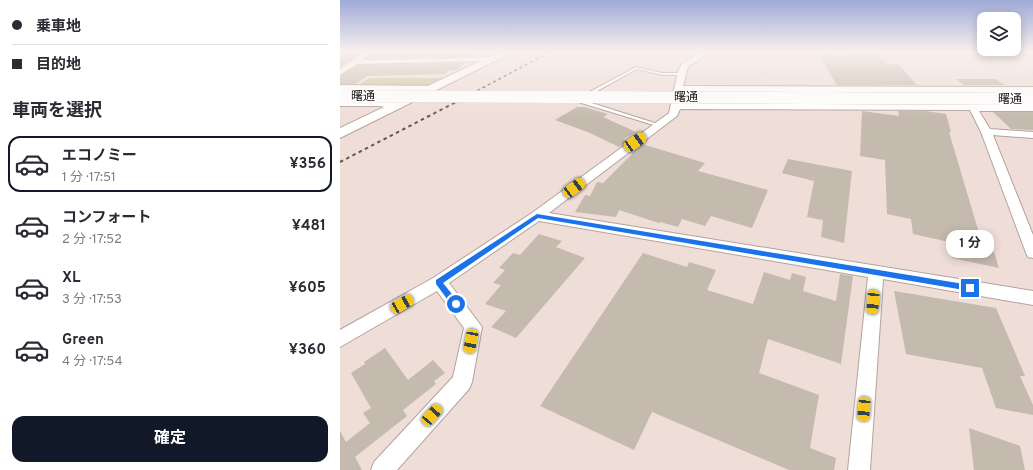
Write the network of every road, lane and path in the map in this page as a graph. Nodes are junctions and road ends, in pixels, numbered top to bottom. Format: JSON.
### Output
{"nodes":[{"id":1,"x":466,"y":73,"type":"edge"},
{"id":2,"x":627,"y":73,"type":"edge"},
{"id":3,"x":657,"y":73,"type":"edge"},
{"id":4,"x":680,"y":74,"type":"joint"},
{"id":5,"x":340,"y":88,"type":"edge"},
{"id":6,"x":434,"y":89,"type":"junction"},
{"id":7,"x":679,"y":89,"type":"junction"},
{"id":8,"x":1033,"y":90,"type":"edge"},
{"id":9,"x":340,"y":96,"type":"edge"},
{"id":10,"x":1033,"y":99,"type":"edge"},
{"id":11,"x":340,"y":103,"type":"edge"},
{"id":12,"x":398,"y":106,"type":"junction"},
{"id":13,"x":676,"y":106,"type":"junction"},
{"id":14,"x":973,"y":108,"type":"junction"},
{"id":15,"x":1033,"y":108,"type":"edge"},
{"id":16,"x":659,"y":125,"type":"junction"},
{"id":17,"x":986,"y":132,"type":"junction"},
{"id":18,"x":340,"y":134,"type":"edge"},
{"id":19,"x":1033,"y":135,"type":"edge"},
{"id":20,"x":537,"y":216,"type":"junction"},
{"id":21,"x":1033,"y":253,"type":"edge"},
{"id":22,"x":876,"y":272,"type":"junction"},
{"id":23,"x":439,"y":282,"type":"junction"},
{"id":24,"x":1033,"y":298,"type":"edge"},
{"id":25,"x":340,"y":340,"type":"edge"},
{"id":26,"x":382,"y":470,"type":"edge"},
{"id":27,"x":859,"y":470,"type":"edge"}],
"edges":[{"from":1,"to":6,"type":"street"},
{"from":2,"to":16,"type":"lane"},
{"from":3,"to":4,"type":"lane"},
{"from":4,"to":7,"type":"street"},
{"from":5,"to":6,"type":"street"},
{"from":6,"to":12,"type":"street"},
{"from":7,"to":8,"type":"street"},
{"from":7,"to":13,"type":"street"},
{"from":9,"to":10,"type":"street","name":"曙通","bridge":true},
{"from":11,"to":12,"type":"street"},
{"from":12,"to":18,"type":"street"},
{"from":13,"to":14,"type":"street"},
{"from":13,"to":16,"type":"street"},
{"from":14,"to":15,"type":"street"},
{"from":14,"to":17,"type":"street"},
{"from":16,"to":20,"type":"street"},
{"from":17,"to":19,"type":"street"},
{"from":17,"to":21,"type":"street"},
{"from":20,"to":22,"type":"street"},
{"from":20,"to":23,"type":"street"},
{"from":22,"to":24,"type":"street"},
{"from":22,"to":27,"type":"street"},
{"from":23,"to":25,"type":"street"},
{"from":23,"to":26,"type":"street"}]}
